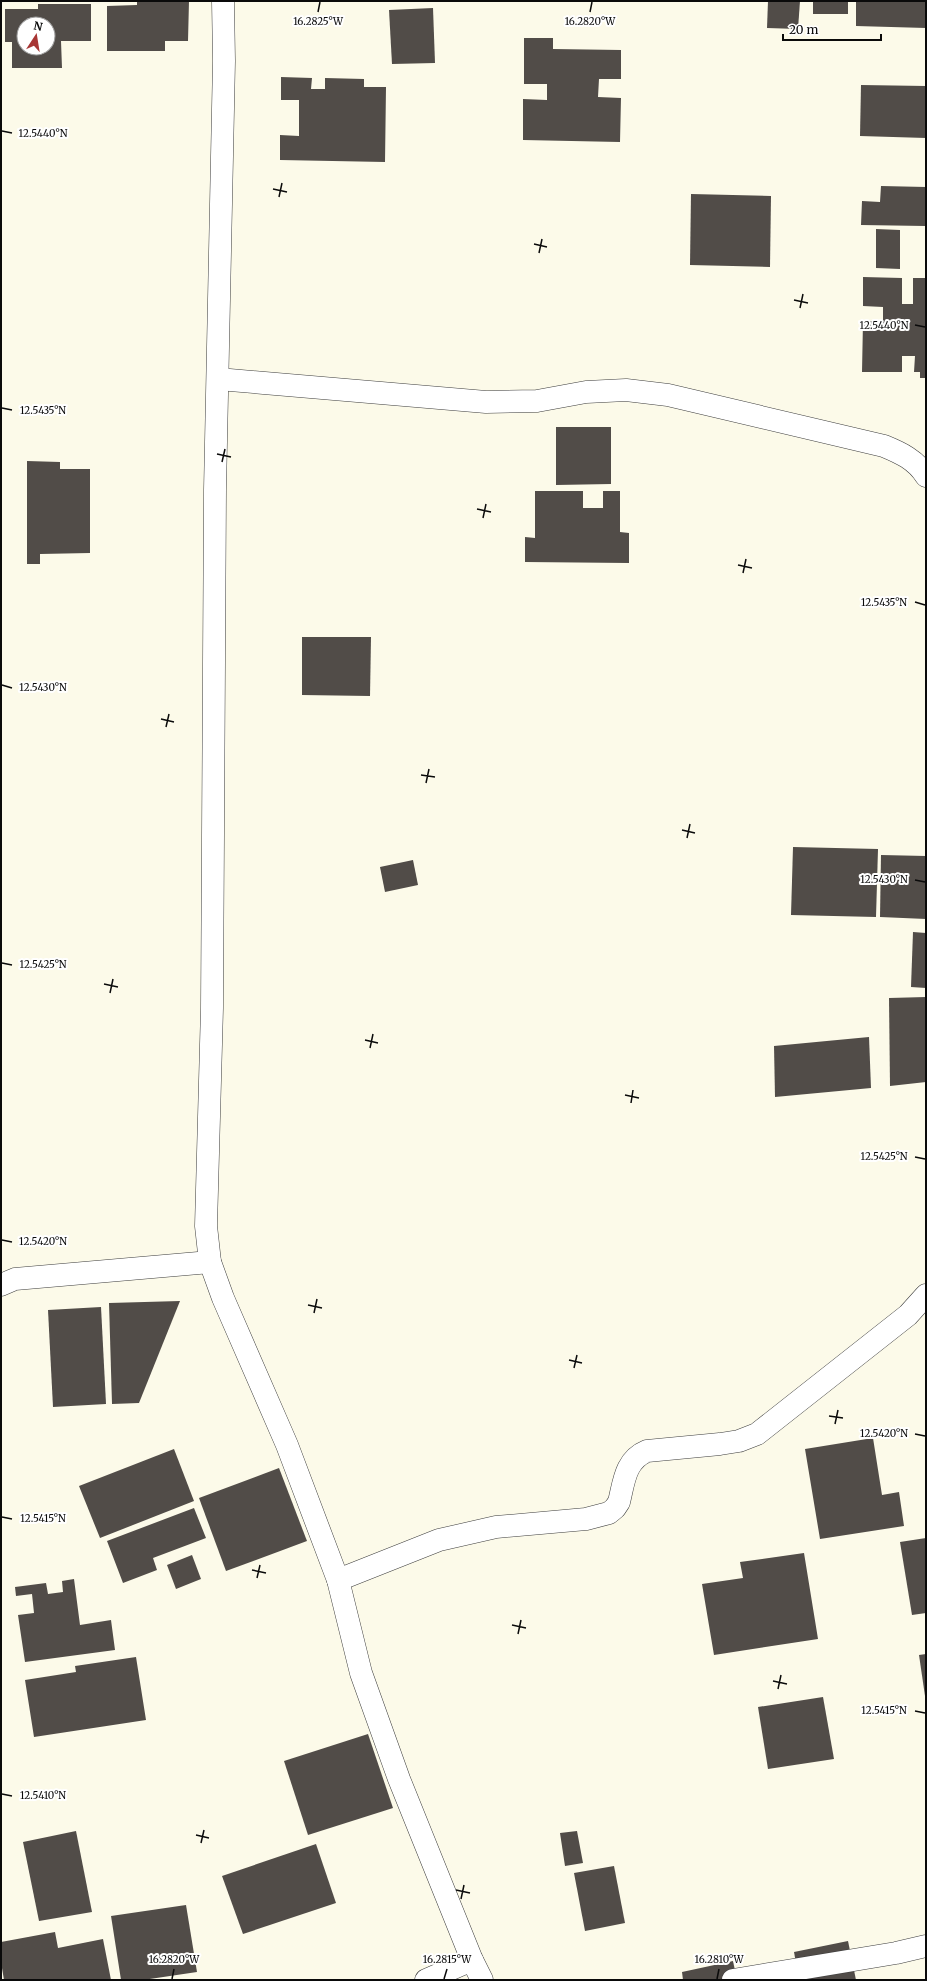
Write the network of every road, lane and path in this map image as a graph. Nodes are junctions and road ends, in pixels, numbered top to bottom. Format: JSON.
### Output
{"nodes":[{"id":1,"x":223,"y":1,"type":"edge"},
{"id":2,"x":218,"y":379,"type":"junction"},
{"id":3,"x":926,"y":476,"type":"edge"},
{"id":4,"x":210,"y":1262,"type":"junction"},
{"id":5,"x":1,"y":1285,"type":"edge"},
{"id":6,"x":926,"y":1295,"type":"edge"},
{"id":7,"x":338,"y":1580,"type":"junction"},
{"id":8,"x":926,"y":1946,"type":"edge"},
{"id":9,"x":472,"y":1960,"type":"junction"},
{"id":10,"x":426,"y":1980,"type":"edge"},
{"id":11,"x":482,"y":1980,"type":"edge"},
{"id":12,"x":733,"y":1980,"type":"edge"}],
"edges":[{"from":1,"to":2,"type":"street"},
{"from":2,"to":3,"type":"street"},
{"from":2,"to":4,"type":"street"},
{"from":4,"to":5,"type":"street"},
{"from":4,"to":7,"type":"street"},
{"from":6,"to":7,"type":"street"},
{"from":7,"to":9,"type":"street"},
{"from":8,"to":12,"type":"street"},
{"from":9,"to":10,"type":"street"},
{"from":9,"to":11,"type":"street"}]}
